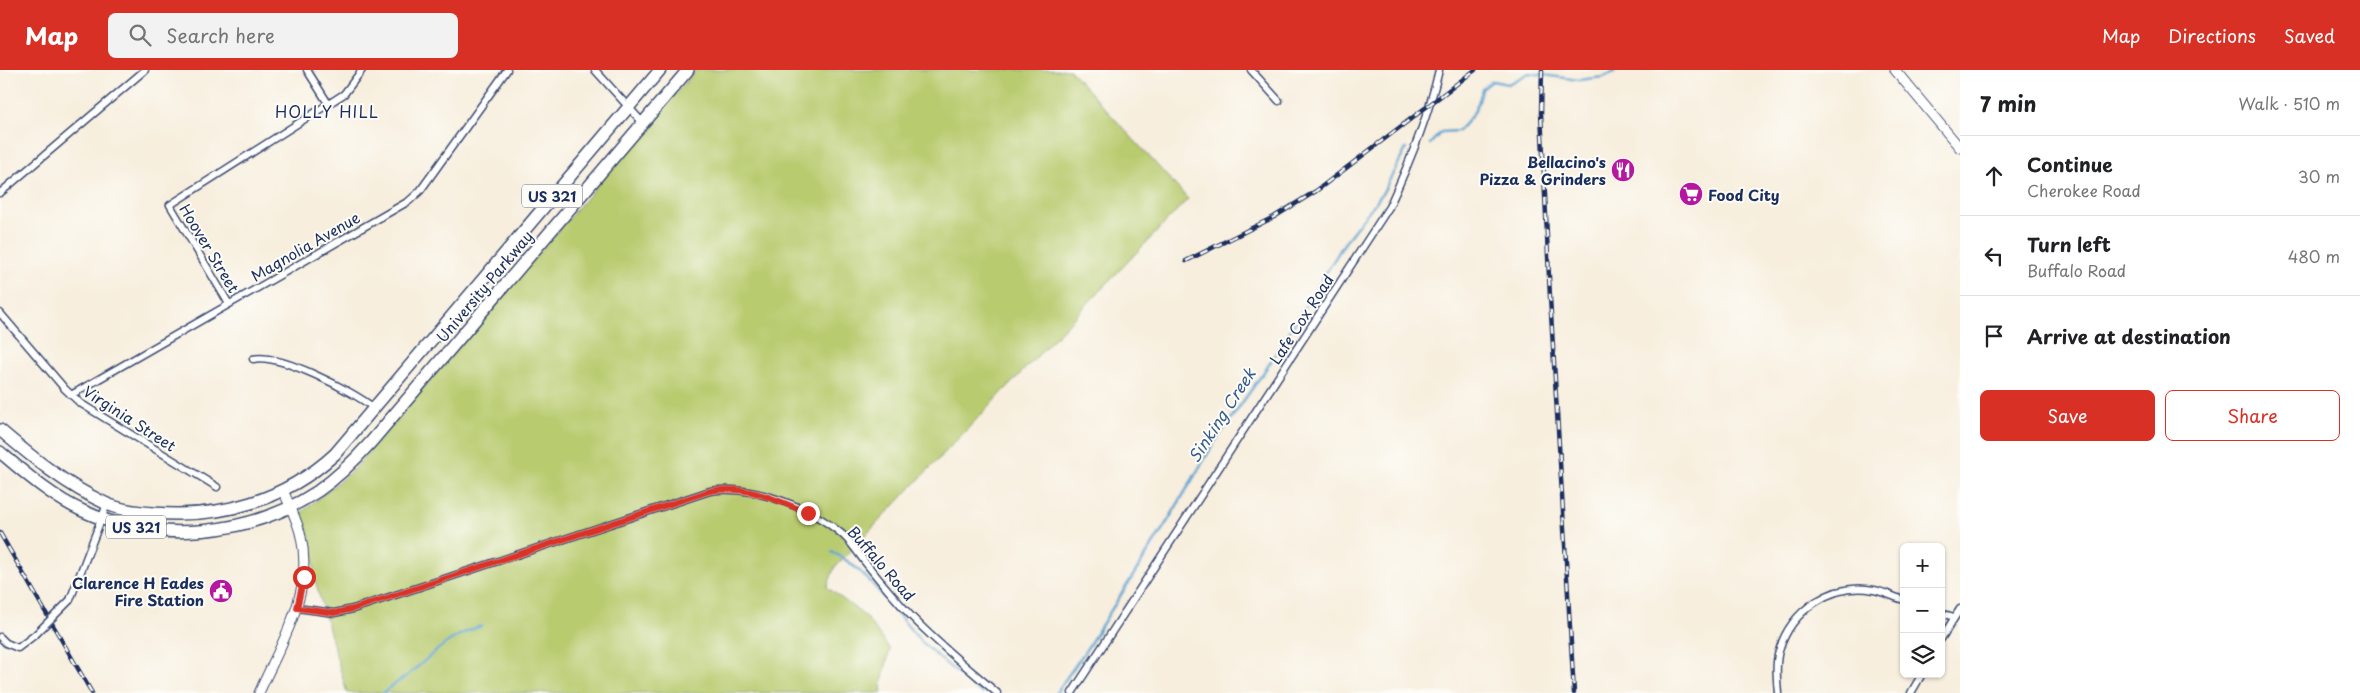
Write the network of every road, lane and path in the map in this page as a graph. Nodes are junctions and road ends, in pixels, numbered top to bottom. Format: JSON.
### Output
{"nodes":[{"id":1,"x":145,"y":70,"type":"edge"},
{"id":2,"x":307,"y":70,"type":"edge"},
{"id":3,"x":362,"y":70,"type":"edge"},
{"id":4,"x":507,"y":70,"type":"edge"},
{"id":5,"x":595,"y":70,"type":"edge"},
{"id":6,"x":660,"y":70,"type":"edge"},
{"id":7,"x":688,"y":70,"type":"edge"},
{"id":8,"x":1251,"y":70,"type":"edge"},
{"id":9,"x":1439,"y":70,"type":"edge"},
{"id":10,"x":1895,"y":70,"type":"edge"},
{"id":11,"x":1279,"y":101,"type":"dead end"},
{"id":12,"x":329,"y":105,"type":"junction"},
{"id":13,"x":628,"y":108,"type":"junction"},
{"id":14,"x":643,"y":123,"type":"junction"},
{"id":15,"x":1960,"y":148,"type":"edge"},
{"id":16,"x":0,"y":193,"type":"edge"},
{"id":17,"x":501,"y":256,"type":"junction"},
{"id":18,"x":517,"y":270,"type":"junction"},
{"id":19,"x":229,"y":304,"type":"junction"},
{"id":20,"x":0,"y":313,"type":"edge"},
{"id":21,"x":253,"y":359,"type":"dead end"},
{"id":22,"x":71,"y":396,"type":"junction"},
{"id":23,"x":374,"y":408,"type":"junction"},
{"id":24,"x":0,"y":430,"type":"edge"},
{"id":25,"x":0,"y":452,"type":"edge"},
{"id":26,"x":217,"y":487,"type":"dead end"},
{"id":27,"x":283,"y":490,"type":"junction"},
{"id":28,"x":107,"y":504,"type":"junction"},
{"id":29,"x":290,"y":507,"type":"junction"},
{"id":30,"x":101,"y":518,"type":"junction"},
{"id":31,"x":1900,"y":599,"type":"edge"},
{"id":32,"x":297,"y":608,"type":"junction"},
{"id":33,"x":1960,"y":609,"type":"edge"},
{"id":34,"x":1945,"y":614,"type":"edge"},
{"id":35,"x":1954,"y":617,"type":"junction"},
{"id":36,"x":1945,"y":633,"type":"edge"},
{"id":37,"x":0,"y":637,"type":"edge"},
{"id":38,"x":1919,"y":678,"type":"edge"},
{"id":39,"x":259,"y":693,"type":"edge"},
{"id":40,"x":997,"y":693,"type":"edge"},
{"id":41,"x":1072,"y":693,"type":"edge"},
{"id":42,"x":1778,"y":693,"type":"edge"},
{"id":43,"x":1910,"y":693,"type":"edge"}],
"edges":[{"from":1,"to":16,"type":"street"},
{"from":2,"to":12,"type":"street"},
{"from":3,"to":12,"type":"street"},
{"from":4,"to":19,"type":"street","name":"Magnolia Avenue"},
{"from":5,"to":13,"type":"street"},
{"from":6,"to":13,"type":"highway","name":"University Parkway","number":"US 321"},
{"from":7,"to":14,"type":"highway","name":"University Parkway","number":"US 321"},
{"from":8,"to":11,"type":"street"},
{"from":9,"to":41,"type":"street","name":"Lafe Cox Road"},
{"from":10,"to":15,"type":"main road"},
{"from":12,"to":19,"type":"street","name":"Hoover Street"},
{"from":13,"to":14,"type":"street"},
{"from":13,"to":17,"type":"highway","name":"University Parkway","number":"US 321"},
{"from":14,"to":18,"type":"highway","name":"University Parkway","number":"US 321"},
{"from":17,"to":18,"type":"highway"},
{"from":17,"to":23,"type":"highway","name":"University Parkway","number":"US 321"},
{"from":18,"to":29,"type":"highway","name":"University Parkway","number":"US 321"},
{"from":19,"to":22,"type":"street","name":"Magnolia Avenue"},
{"from":20,"to":22,"type":"street","name":"Virginia Street"},
{"from":21,"to":23,"type":"street"},
{"from":22,"to":26,"type":"street","name":"Virginia Street"},
{"from":23,"to":27,"type":"highway","name":"University Parkway","number":"US 321"},
{"from":24,"to":28,"type":"highway","name":"University Parkway","number":"US 321"},
{"from":25,"to":30,"type":"highway","name":"University Parkway","number":"US 321"},
{"from":27,"to":28,"type":"highway","name":"University Parkway","number":"US 321"},
{"from":27,"to":29,"type":"main road"},
{"from":28,"to":30,"type":"street"},
{"from":29,"to":30,"type":"highway","name":"University Parkway","number":"US 321"},
{"from":29,"to":32,"type":"main road"},
{"from":30,"to":37,"type":"street","bridge":true},
{"from":31,"to":42,"type":"street"},
{"from":32,"to":39,"type":"main road"},
{"from":32,"to":40,"type":"street","name":"Buffalo Road"},
{"from":33,"to":35,"type":"street"},
{"from":34,"to":35,"type":"street"},
{"from":35,"to":36,"type":"street"},
{"from":38,"to":43,"type":"street"}]}
